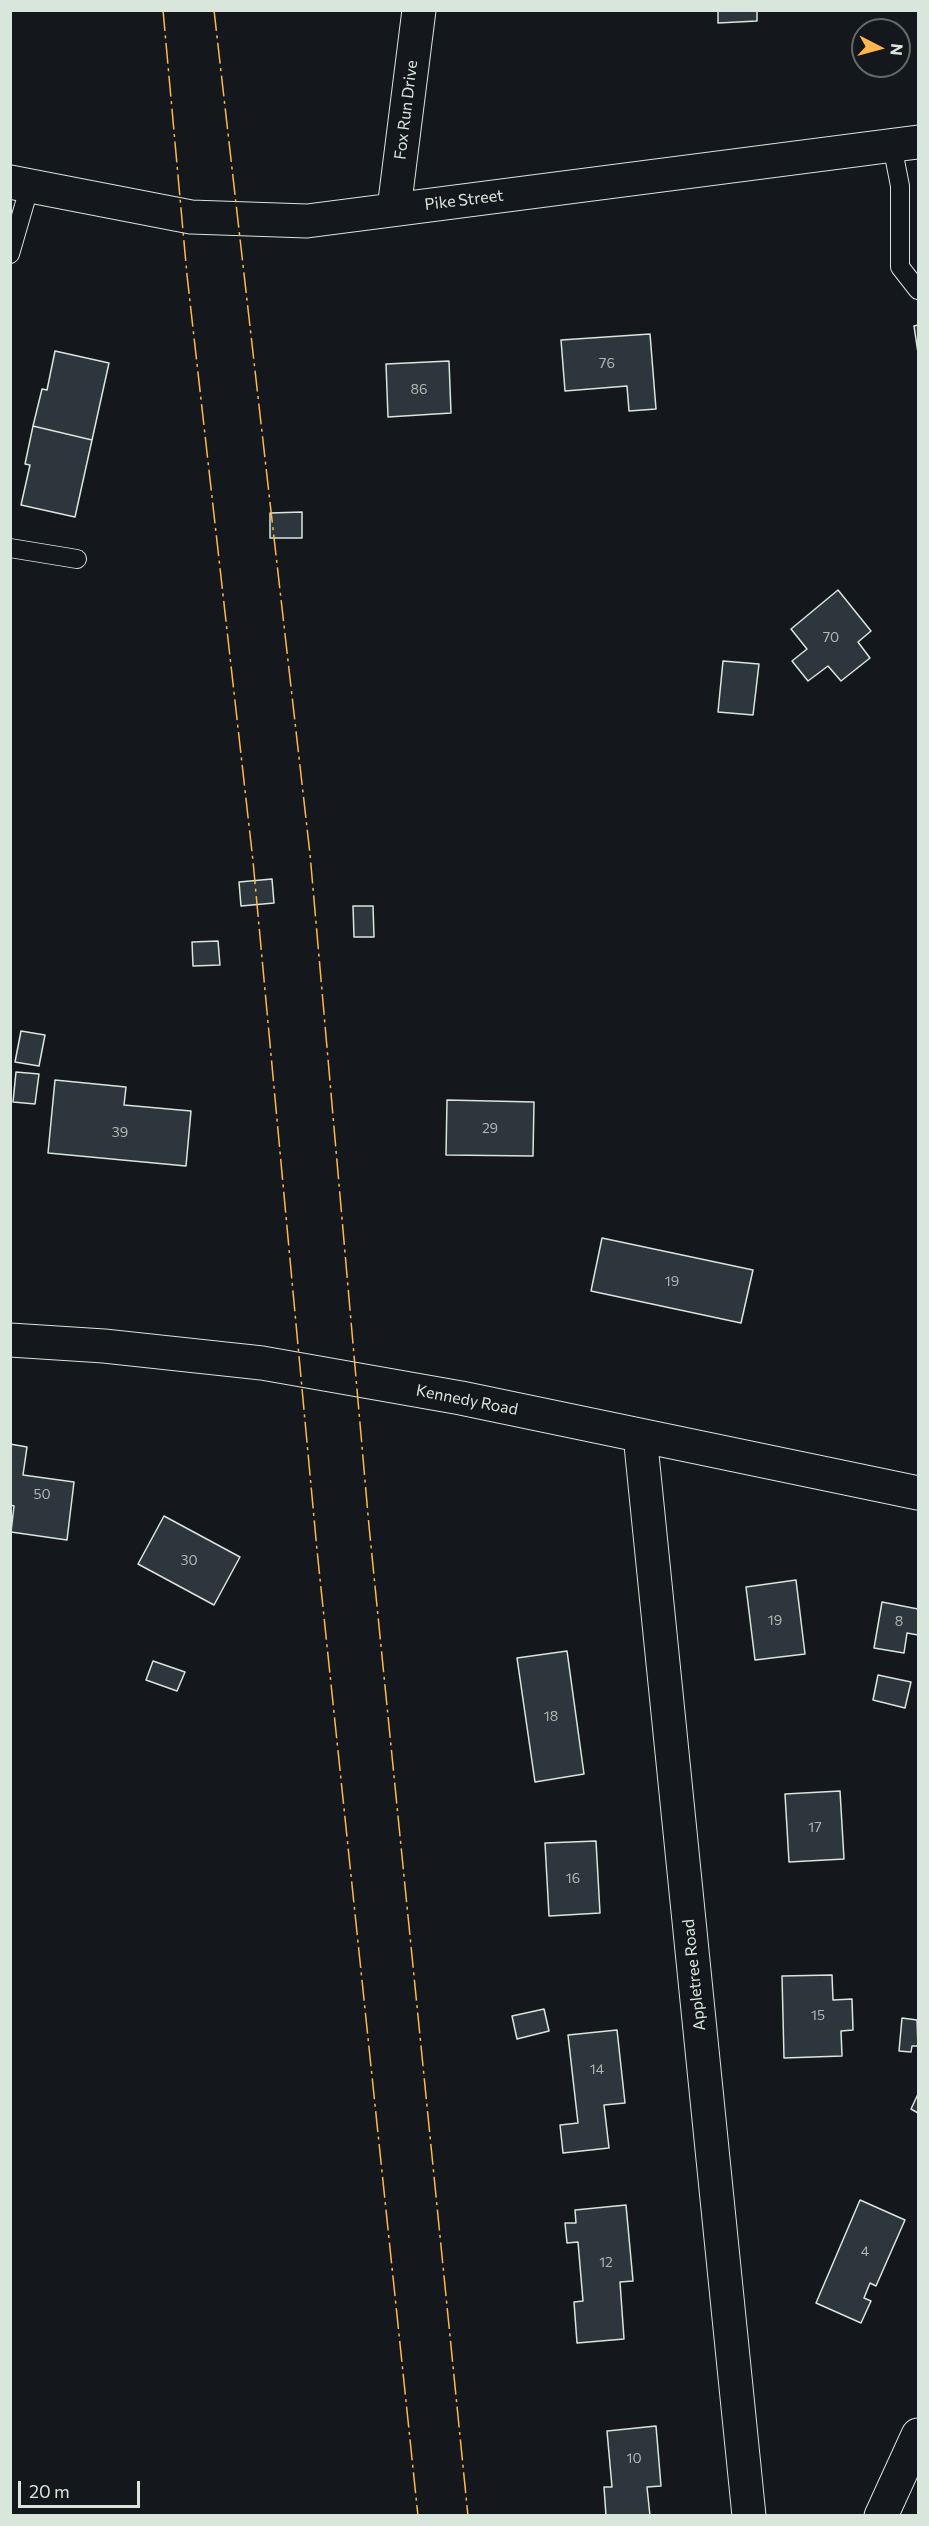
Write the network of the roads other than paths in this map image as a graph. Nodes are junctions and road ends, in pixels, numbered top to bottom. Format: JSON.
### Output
{"nodes":[{"id":1,"x":419,"y":10,"type":"edge"},
{"id":2,"x":905,"y":144,"type":"edge"},
{"id":3,"x":20,"y":184,"type":"edge"},
{"id":4,"x":394,"y":209,"type":"junction"},
{"id":5,"x":10,"y":255,"type":"edge"},
{"id":6,"x":918,"y":290,"type":"edge"},
{"id":7,"x":10,"y":548,"type":"edge"},
{"id":8,"x":77,"y":559,"type":"dead end"},
{"id":9,"x":10,"y":1340,"type":"edge"},
{"id":10,"x":640,"y":1435,"type":"junction"},
{"id":11,"x":918,"y":1492,"type":"edge"},
{"id":12,"x":918,"y":2435,"type":"edge"},
{"id":13,"x":749,"y":2516,"type":"edge"},
{"id":14,"x":881,"y":2516,"type":"edge"}],
"edges":[{"from":1,"to":4,"type":"street","name":"Fox Run Drive"},
{"from":2,"to":4,"type":"street","name":"Pike Street"},
{"from":2,"to":6,"type":"lane"},
{"from":3,"to":4,"type":"street","name":"Pike Street"},
{"from":3,"to":5,"type":"lane"},
{"from":7,"to":8,"type":"lane"},
{"from":9,"to":10,"type":"street","name":"Kennedy Road"},
{"from":10,"to":11,"type":"street","name":"Kennedy Road"},
{"from":10,"to":13,"type":"street","name":"Appletree Road"},
{"from":12,"to":14,"type":"street"}]}
